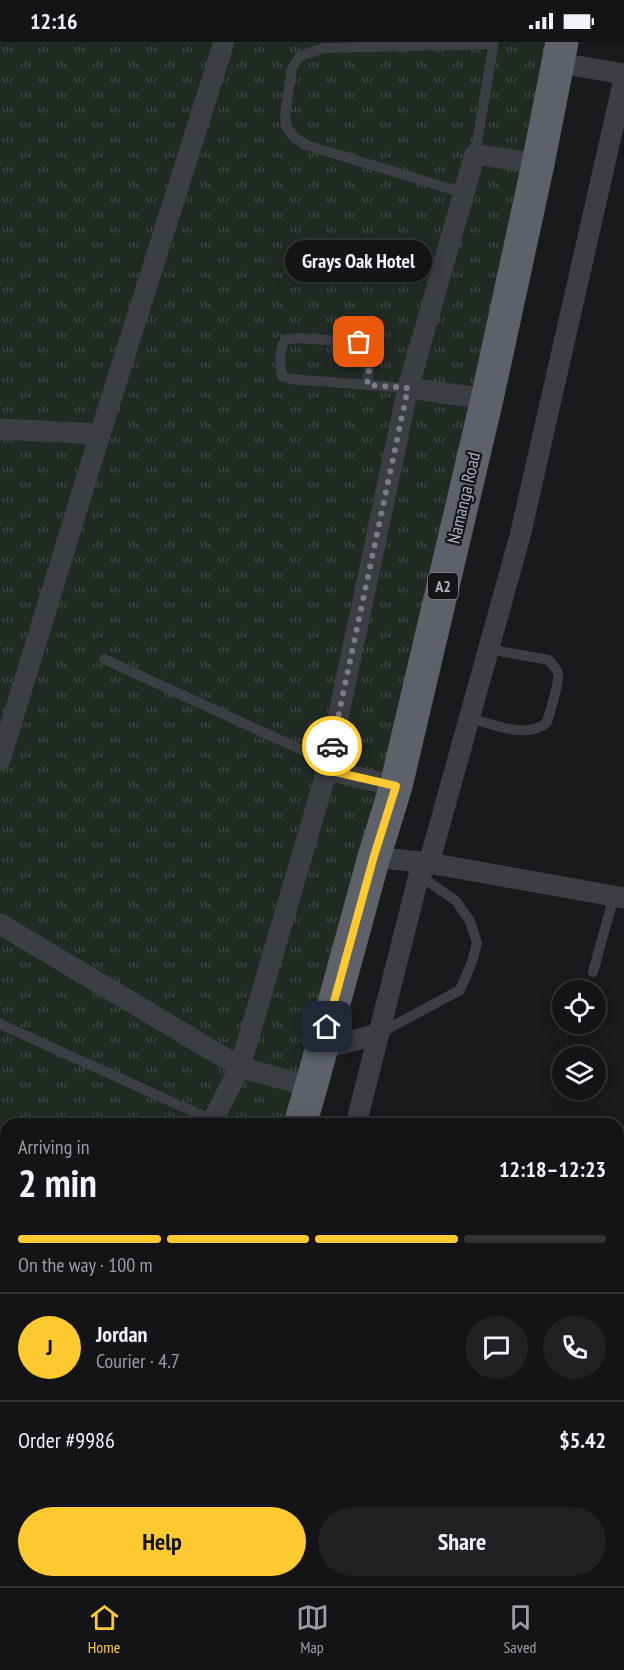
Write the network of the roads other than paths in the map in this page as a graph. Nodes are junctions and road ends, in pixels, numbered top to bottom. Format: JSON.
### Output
{"nodes":[{"id":1,"x":224,"y":42,"type":"edge"},
{"id":2,"x":494,"y":43,"type":"edge"},
{"id":3,"x":560,"y":52,"type":"edge"},
{"id":4,"x":624,"y":74,"type":"edge"},
{"id":5,"x":624,"y":79,"type":"edge"},
{"id":6,"x":475,"y":154,"type":"junction"},
{"id":7,"x":538,"y":164,"type":"junction"},
{"id":8,"x":464,"y":193,"type":"junction"},
{"id":9,"x":367,"y":385,"type":"junction"},
{"id":10,"x":408,"y":388,"type":"junction"},
{"id":11,"x":487,"y":399,"type":"junction"},
{"id":12,"x":0,"y":429,"type":"edge"},
{"id":13,"x":100,"y":434,"type":"junction"},
{"id":14,"x":488,"y":649,"type":"junction"},
{"id":15,"x":104,"y":659,"type":"dead end"},
{"id":16,"x":469,"y":718,"type":"junction"},
{"id":17,"x":0,"y":760,"type":"edge"},
{"id":18,"x":327,"y":766,"type":"junction"},
{"id":19,"x":396,"y":786,"type":"junction"},
{"id":20,"x":374,"y":856,"type":"junction"},
{"id":21,"x":424,"y":869,"type":"junction"},
{"id":22,"x":619,"y":897,"type":"edge"},
{"id":23,"x":0,"y":924,"type":"edge"},
{"id":24,"x":593,"y":972,"type":"dead end"},
{"id":25,"x":0,"y":1024,"type":"edge"},
{"id":26,"x":378,"y":1034,"type":"junction"},
{"id":27,"x":321,"y":1049,"type":"junction"},
{"id":28,"x":240,"y":1067,"type":"junction"},
{"id":29,"x":311,"y":1087,"type":"junction"},
{"id":30,"x":203,"y":1118,"type":"edge"},
{"id":31,"x":214,"y":1118,"type":"edge"},
{"id":32,"x":302,"y":1118,"type":"edge"},
{"id":33,"x":357,"y":1118,"type":"edge"}],
"edges":[{"from":1,"to":13,"type":"street"},
{"from":2,"to":6,"type":"lane"},
{"from":2,"to":8,"type":"lane"},
{"from":3,"to":4,"type":"street"},
{"from":3,"to":7,"type":"highway","name":"Namanga Road","number":"A2"},
{"from":5,"to":14,"type":"street"},
{"from":6,"to":7,"type":"street"},
{"from":6,"to":8,"type":"street"},
{"from":7,"to":11,"type":"highway","name":"Namanga Road","number":"A2"},
{"from":8,"to":10,"type":"street"},
{"from":9,"to":9,"type":"lane"},
{"from":9,"to":10,"type":"lane"},
{"from":10,"to":11,"type":"street"},
{"from":10,"to":18,"type":"street"},
{"from":11,"to":19,"type":"highway","name":"Namanga Road","number":"A2"},
{"from":12,"to":13,"type":"street"},
{"from":13,"to":17,"type":"street"},
{"from":14,"to":16,"type":"street"},
{"from":14,"to":16,"type":"lane"},
{"from":15,"to":18,"type":"lane"},
{"from":16,"to":21,"type":"street"},
{"from":18,"to":19,"type":"street"},
{"from":18,"to":28,"type":"street"},
{"from":19,"to":20,"type":"highway","name":"Namanga Road","number":"A2"},
{"from":20,"to":21,"type":"street"},
{"from":20,"to":27,"type":"highway","name":"Namanga Road","number":"A2"},
{"from":21,"to":22,"type":"street"},
{"from":21,"to":26,"type":"street"},
{"from":21,"to":26,"type":"lane"},
{"from":22,"to":24,"type":"lane"},
{"from":23,"to":28,"type":"street"},
{"from":25,"to":30,"type":"lane"},
{"from":26,"to":27,"type":"street"},
{"from":26,"to":33,"type":"street"},
{"from":27,"to":29,"type":"highway","name":"Namanga Road","number":"A2"},
{"from":28,"to":29,"type":"street"},
{"from":28,"to":31,"type":"street"},
{"from":29,"to":32,"type":"highway","name":"Namanga Road","number":"A2"}]}
